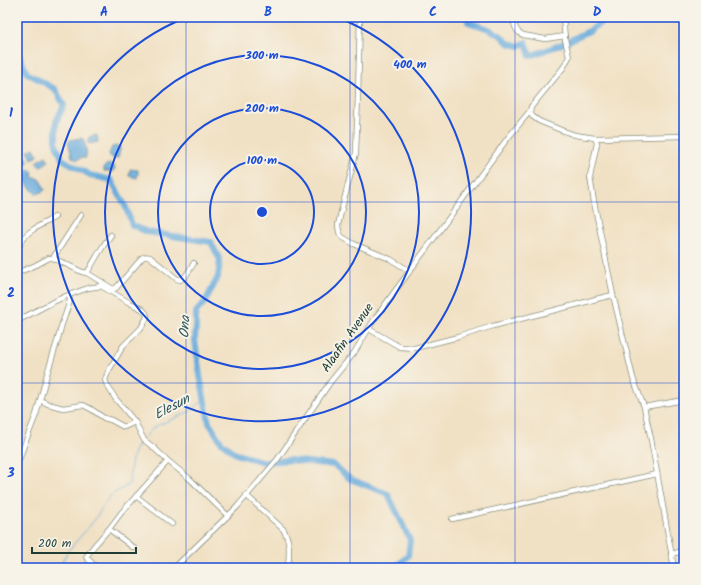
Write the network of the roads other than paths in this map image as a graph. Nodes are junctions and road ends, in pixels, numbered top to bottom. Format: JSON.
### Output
{"nodes":[{"id":1,"x":360,"y":17,"type":"edge"},
{"id":2,"x":525,"y":17,"type":"edge"},
{"id":3,"x":563,"y":17,"type":"edge"},
{"id":4,"x":565,"y":37,"type":"junction"},
{"id":5,"x":530,"y":111,"type":"junction"},
{"id":6,"x":684,"y":136,"type":"edge"},
{"id":7,"x":595,"y":138,"type":"junction"},
{"id":8,"x":81,"y":215,"type":"dead end"},
{"id":9,"x":55,"y":217,"type":"dead end"},
{"id":10,"x":111,"y":235,"type":"dead end"},
{"id":11,"x":17,"y":254,"type":"edge"},
{"id":12,"x":53,"y":258,"type":"junction"},
{"id":13,"x":194,"y":263,"type":"dead end"},
{"id":14,"x":410,"y":271,"type":"junction"},
{"id":15,"x":17,"y":273,"type":"edge"},
{"id":16,"x":87,"y":273,"type":"junction"},
{"id":17,"x":100,"y":280,"type":"junction"},
{"id":18,"x":98,"y":287,"type":"junction"},
{"id":19,"x":69,"y":295,"type":"junction"},
{"id":20,"x":613,"y":295,"type":"junction"},
{"id":21,"x":17,"y":321,"type":"edge"},
{"id":22,"x":369,"y":329,"type":"junction"},
{"id":23,"x":40,"y":400,"type":"junction"},
{"id":24,"x":684,"y":400,"type":"edge"},
{"id":25,"x":644,"y":407,"type":"junction"},
{"id":26,"x":135,"y":422,"type":"junction"},
{"id":27,"x":168,"y":461,"type":"junction"},
{"id":28,"x":17,"y":465,"type":"edge"},
{"id":29,"x":657,"y":474,"type":"junction"},
{"id":30,"x":246,"y":495,"type":"junction"},
{"id":31,"x":136,"y":496,"type":"junction"},
{"id":32,"x":228,"y":516,"type":"junction"},
{"id":33,"x":452,"y":519,"type":"dead end"},
{"id":34,"x":172,"y":524,"type":"dead end"},
{"id":35,"x":110,"y":529,"type":"junction"},
{"id":36,"x":134,"y":548,"type":"dead end"},
{"id":37,"x":684,"y":551,"type":"edge"},
{"id":38,"x":671,"y":554,"type":"junction"},
{"id":39,"x":97,"y":568,"type":"edge"},
{"id":40,"x":174,"y":568,"type":"edge"},
{"id":41,"x":288,"y":568,"type":"edge"},
{"id":42,"x":674,"y":568,"type":"edge"}],
"edges":[{"from":1,"to":14,"type":"street"},
{"from":2,"to":4,"type":"street"},
{"from":3,"to":4,"type":"street"},
{"from":4,"to":5,"type":"street","name":"Alaafin Avenue"},
{"from":5,"to":7,"type":"street"},
{"from":5,"to":14,"type":"street","name":"Alaafin Avenue"},
{"from":6,"to":7,"type":"street"},
{"from":7,"to":20,"type":"street"},
{"from":8,"to":12,"type":"street"},
{"from":9,"to":11,"type":"street"},
{"from":10,"to":16,"type":"street"},
{"from":12,"to":15,"type":"street"},
{"from":12,"to":16,"type":"street"},
{"from":13,"to":17,"type":"street"},
{"from":14,"to":22,"type":"street","name":"Alaafin Avenue"},
{"from":16,"to":17,"type":"street"},
{"from":17,"to":18,"type":"street"},
{"from":18,"to":19,"type":"street"},
{"from":18,"to":26,"type":"street"},
{"from":19,"to":21,"type":"street"},
{"from":19,"to":23,"type":"street"},
{"from":20,"to":22,"type":"street"},
{"from":20,"to":25,"type":"street"},
{"from":22,"to":30,"type":"street","name":"Alaafin Avenue"},
{"from":23,"to":26,"type":"street"},
{"from":23,"to":28,"type":"street"},
{"from":24,"to":25,"type":"street"},
{"from":25,"to":29,"type":"street"},
{"from":26,"to":27,"type":"street"},
{"from":27,"to":31,"type":"street"},
{"from":27,"to":32,"type":"street"},
{"from":29,"to":33,"type":"street"},
{"from":29,"to":38,"type":"street"},
{"from":30,"to":32,"type":"street","name":"Alaafin Avenue"},
{"from":30,"to":41,"type":"street"},
{"from":31,"to":34,"type":"street"},
{"from":31,"to":35,"type":"street"},
{"from":32,"to":40,"type":"street","name":"Alaafin Avenue"},
{"from":35,"to":36,"type":"street"},
{"from":35,"to":39,"type":"street"},
{"from":37,"to":38,"type":"street"},
{"from":38,"to":42,"type":"street"}]}
